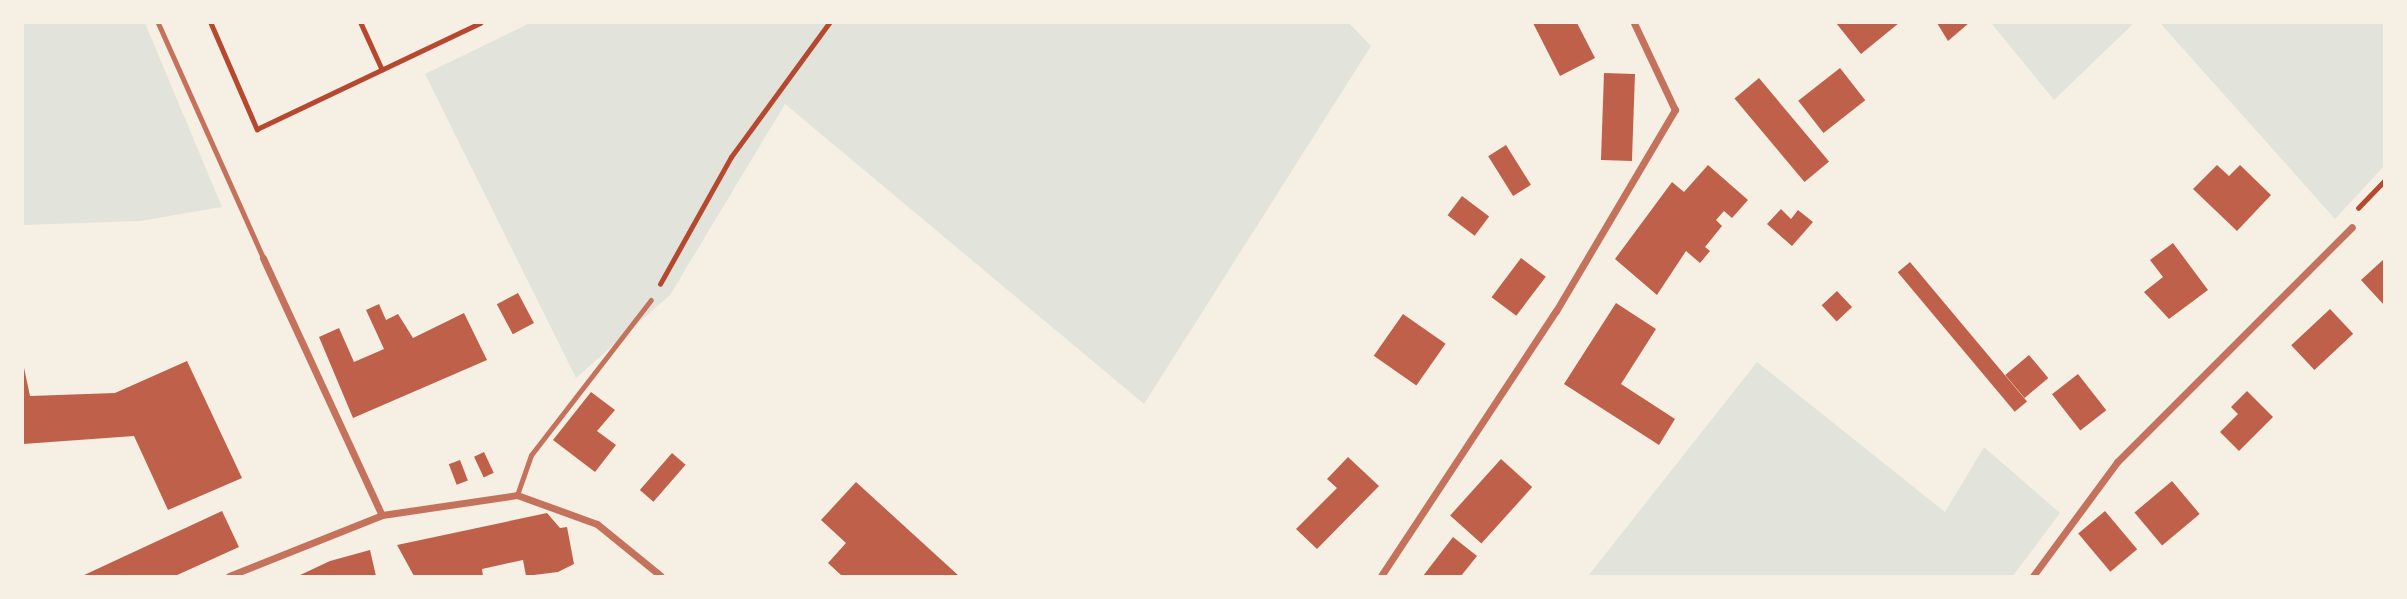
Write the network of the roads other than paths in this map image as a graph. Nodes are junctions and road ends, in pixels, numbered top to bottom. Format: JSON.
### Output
{"nodes":[{"id":1,"x":158,"y":23,"type":"edge"},
{"id":2,"x":1634,"y":23,"type":"edge"},
{"id":3,"x":2352,"y":227,"type":"road end"},
{"id":4,"x":263,"y":258,"type":"joint"},
{"id":5,"x":652,"y":300,"type":"road end"},
{"id":6,"x":517,"y":495,"type":"junction"},
{"id":7,"x":382,"y":515,"type":"junction"},
{"id":8,"x":229,"y":576,"type":"edge"},
{"id":9,"x":660,"y":576,"type":"edge"},
{"id":10,"x":1381,"y":576,"type":"edge"},
{"id":11,"x":2033,"y":576,"type":"edge"}],
"edges":[{"from":1,"to":4,"type":"lane"},
{"from":2,"to":10,"type":"street"},
{"from":3,"to":11,"type":"street"},
{"from":4,"to":7,"type":"street"},
{"from":5,"to":6,"type":"lane"},
{"from":6,"to":7,"type":"street"},
{"from":6,"to":9,"type":"street"},
{"from":7,"to":8,"type":"street"}]}
